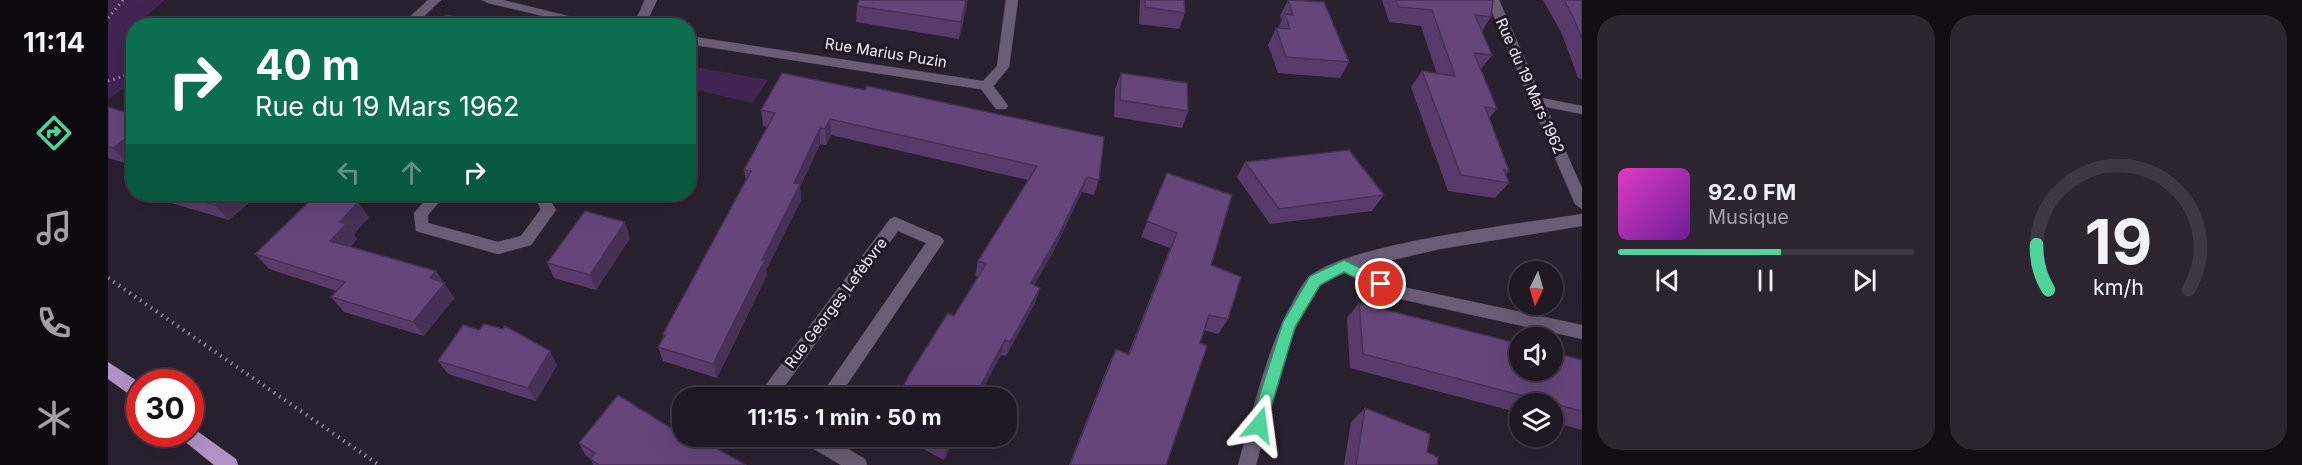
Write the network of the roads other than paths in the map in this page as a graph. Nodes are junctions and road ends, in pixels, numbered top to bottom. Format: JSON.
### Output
{"nodes":[{"id":1,"x":435,"y":0,"type":"edge"},
{"id":2,"x":488,"y":0,"type":"edge"},
{"id":3,"x":651,"y":0,"type":"edge"},
{"id":4,"x":1012,"y":0,"type":"edge"},
{"id":5,"x":1493,"y":0,"type":"edge"},
{"id":6,"x":415,"y":18,"type":"edge"},
{"id":7,"x":568,"y":18,"type":"edge"},
{"id":8,"x":643,"y":18,"type":"edge"},
{"id":9,"x":696,"y":41,"type":"edge"},
{"id":10,"x":986,"y":86,"type":"junction"},
{"id":11,"x":1537,"y":101,"type":"junction"},
{"id":12,"x":1001,"y":105,"type":"dead end"},
{"id":13,"x":1582,"y":110,"type":"edge"},
{"id":14,"x":432,"y":201,"type":"edge"},
{"id":15,"x":544,"y":201,"type":"edge"},
{"id":16,"x":1582,"y":204,"type":"edge"},
{"id":17,"x":1582,"y":220,"type":"edge"},
{"id":18,"x":1344,"y":265,"type":"junction"},
{"id":19,"x":1582,"y":332,"type":"edge"},
{"id":20,"x":108,"y":369,"type":"edge"},
{"id":21,"x":126,"y":383,"type":"edge"},
{"id":22,"x":773,"y":387,"type":"edge"},
{"id":23,"x":836,"y":387,"type":"edge"},
{"id":24,"x":204,"y":446,"type":"edge"},
{"id":25,"x":827,"y":447,"type":"edge"},
{"id":26,"x":229,"y":465,"type":"edge"},
{"id":27,"x":858,"y":465,"type":"edge"},
{"id":28,"x":1247,"y":465,"type":"edge"}],
"edges":[{"from":1,"to":6,"type":"street"},
{"from":2,"to":7,"type":"street"},
{"from":3,"to":8,"type":"street"},
{"from":4,"to":10,"type":"street"},
{"from":5,"to":11,"type":"street","name":"Rue du 19 Mars 1962"},
{"from":9,"to":10,"type":"street","name":"Rue Marius Puzin"},
{"from":10,"to":12,"type":"street"},
{"from":11,"to":13,"type":"street"},
{"from":11,"to":16,"type":"street","name":"Rue du 19 Mars 1962"},
{"from":14,"to":15,"type":"street"},
{"from":17,"to":18,"type":"street"},
{"from":18,"to":19,"type":"street"},
{"from":18,"to":28,"type":"street"},
{"from":20,"to":21,"type":"main road"},
{"from":22,"to":23,"type":"street","name":"Rue Georges Lefèbvre"},
{"from":24,"to":26,"type":"main road"},
{"from":25,"to":27,"type":"street"}]}
